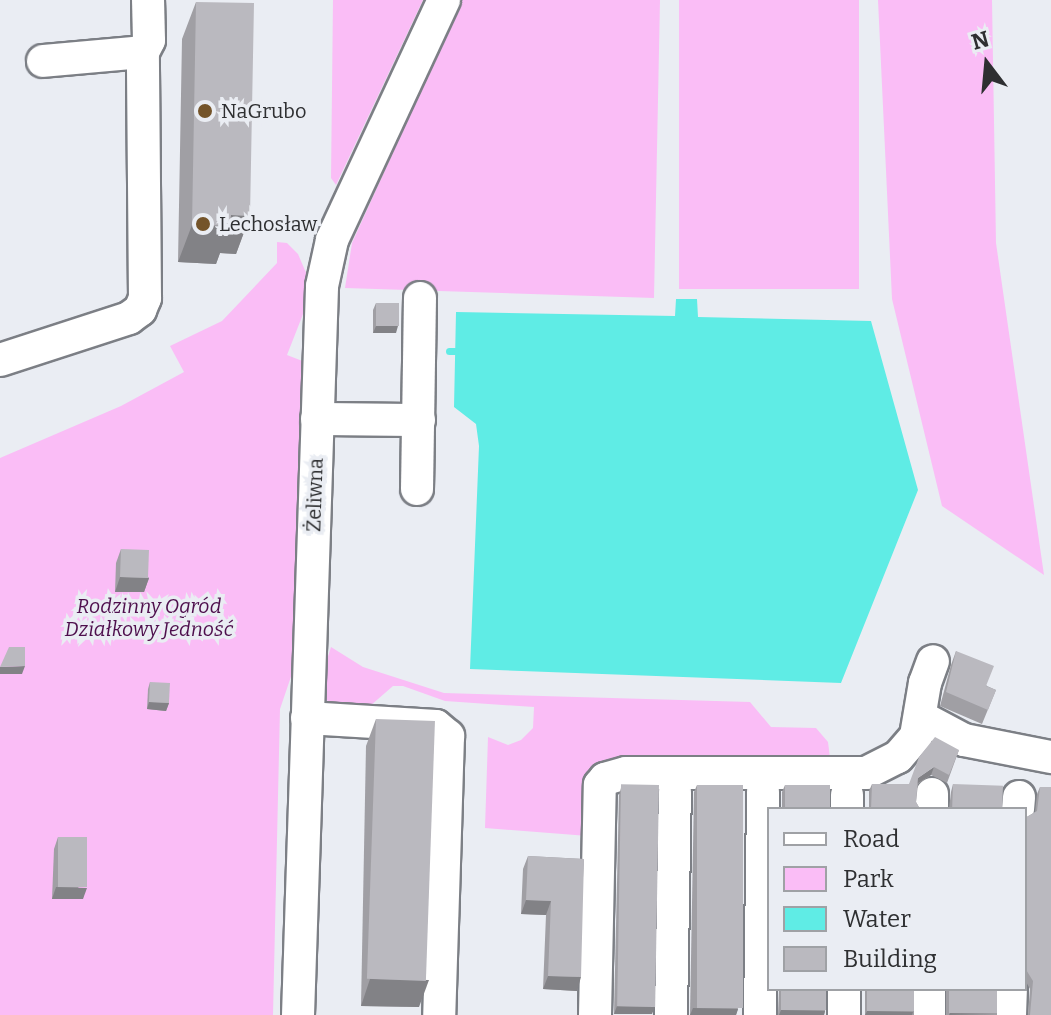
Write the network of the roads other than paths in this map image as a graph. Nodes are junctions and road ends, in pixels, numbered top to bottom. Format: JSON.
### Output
{"nodes":[{"id":1,"x":148,"y":0,"type":"edge"},
{"id":2,"x":444,"y":0,"type":"edge"},
{"id":3,"x":143,"y":52,"type":"junction"},
{"id":4,"x":43,"y":61,"type":"dead end"},
{"id":5,"x":420,"y":298,"type":"dead end"},
{"id":6,"x":0,"y":360,"type":"edge"},
{"id":7,"x":317,"y":419,"type":"junction"},
{"id":8,"x":419,"y":420,"type":"junction"},
{"id":9,"x":417,"y":489,"type":"dead end"},
{"id":10,"x":933,"y":661,"type":"dead end"},
{"id":11,"x":921,"y":717,"type":"junction"},
{"id":12,"x":307,"y":718,"type":"junction"},
{"id":13,"x":1051,"y":757,"type":"edge"},
{"id":14,"x":675,"y":792,"type":"dead end"},
{"id":15,"x":763,"y":792,"type":"dead end"},
{"id":16,"x":844,"y":991,"type":"edge"},
{"id":17,"x":929,"y":991,"type":"edge"},
{"id":18,"x":1011,"y":991,"type":"edge"},
{"id":19,"x":298,"y":1015,"type":"edge"},
{"id":20,"x":439,"y":1015,"type":"edge"},
{"id":21,"x":595,"y":1015,"type":"edge"},
{"id":22,"x":671,"y":1015,"type":"edge"},
{"id":23,"x":760,"y":1015,"type":"edge"},
{"id":24,"x":844,"y":1015,"type":"edge"},
{"id":25,"x":929,"y":1015,"type":"edge"},
{"id":26,"x":1010,"y":1015,"type":"edge"}],
"edges":[{"from":1,"to":3,"type":"street"},
{"from":2,"to":7,"type":"street","name":"Żeliwna"},
{"from":3,"to":4,"type":"street"},
{"from":3,"to":6,"type":"street"},
{"from":5,"to":8,"type":"street"},
{"from":7,"to":8,"type":"street"},
{"from":7,"to":12,"type":"street","name":"Żeliwna"},
{"from":8,"to":9,"type":"street"},
{"from":10,"to":11,"type":"street"},
{"from":11,"to":13,"type":"street"},
{"from":11,"to":21,"type":"street"},
{"from":12,"to":19,"type":"street","name":"Żeliwna"},
{"from":12,"to":20,"type":"street"},
{"from":14,"to":22,"type":"street"},
{"from":15,"to":23,"type":"street"},
{"from":16,"to":24,"type":"street"},
{"from":17,"to":25,"type":"street"},
{"from":18,"to":26,"type":"street"}]}
